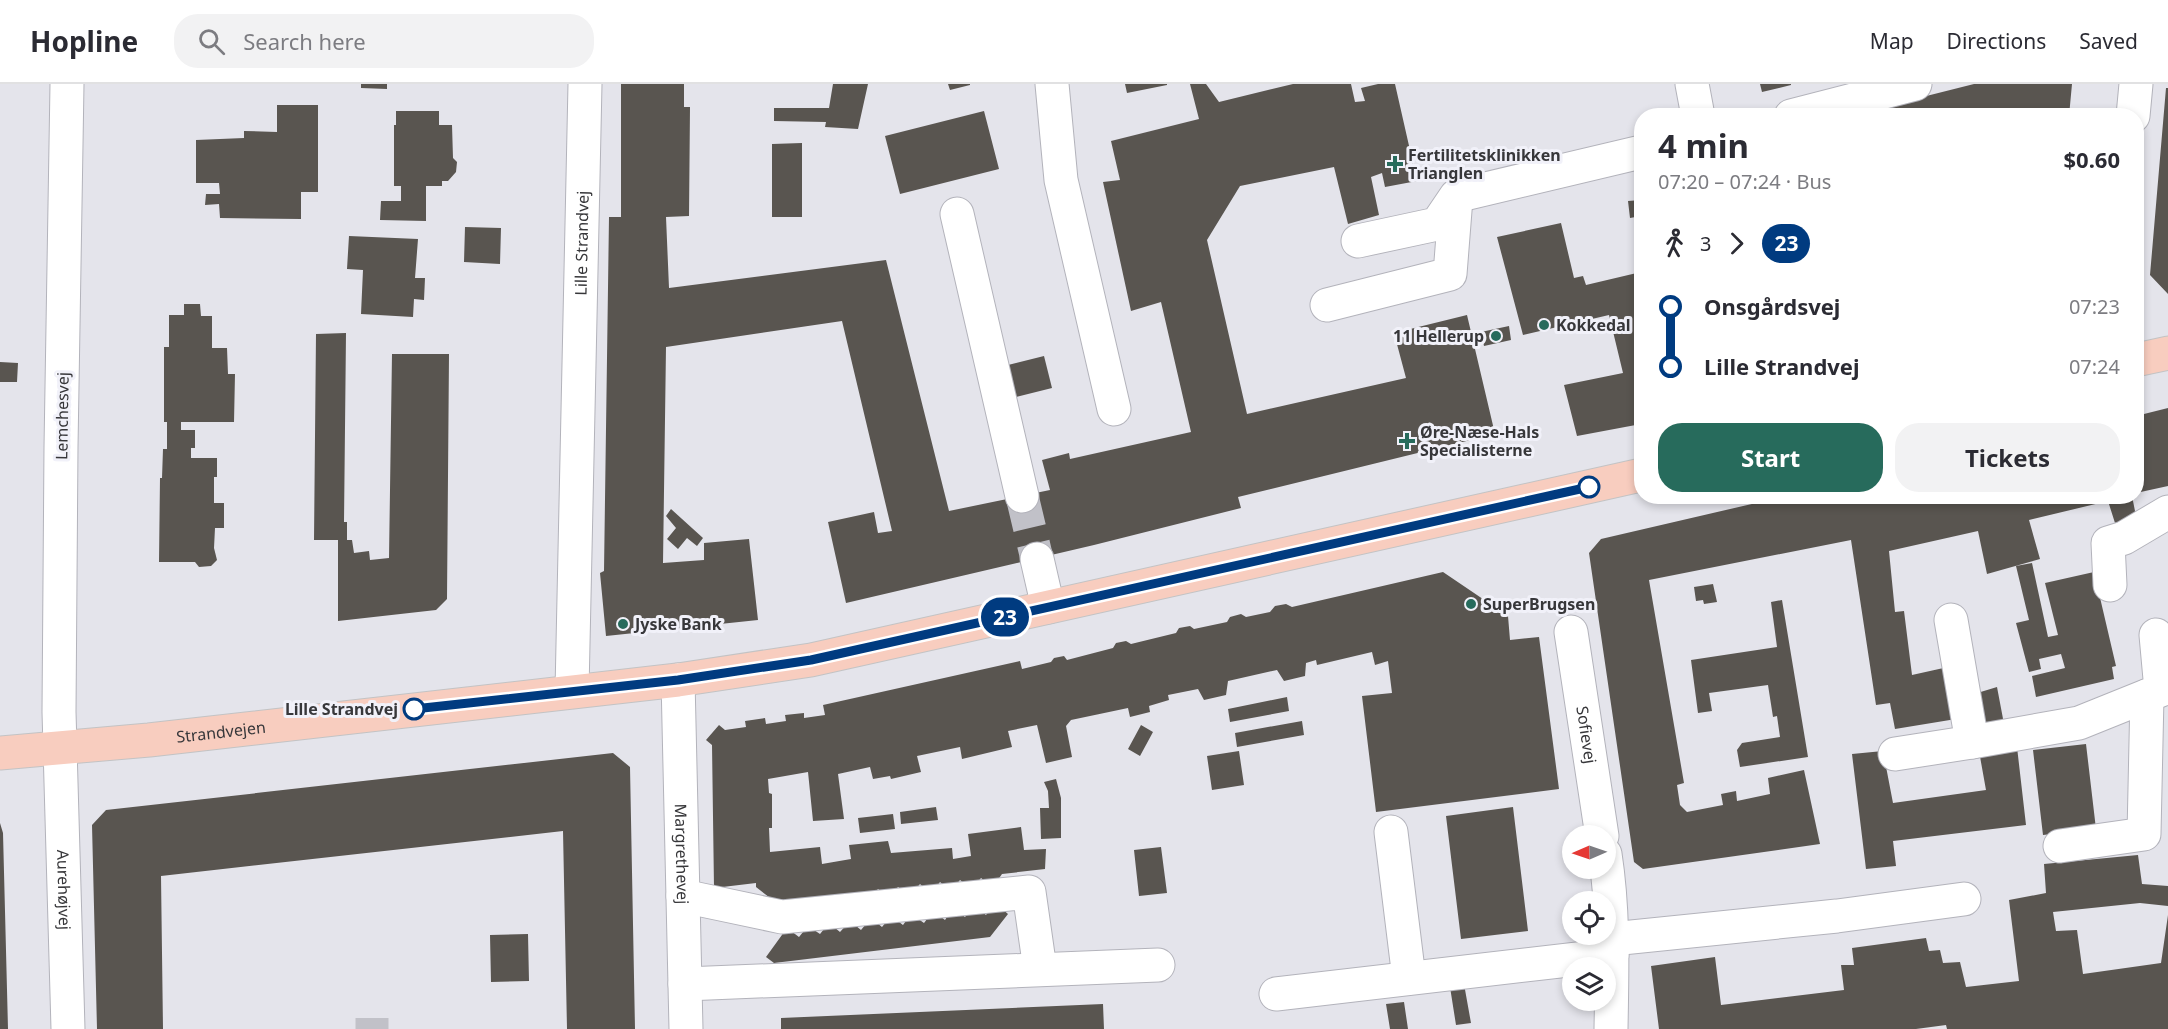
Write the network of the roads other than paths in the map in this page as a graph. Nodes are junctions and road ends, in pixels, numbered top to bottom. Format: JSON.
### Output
{"nodes":[{"id":1,"x":67,"y":84,"type":"edge"},
{"id":2,"x":585,"y":84,"type":"edge"},
{"id":3,"x":1052,"y":84,"type":"edge"},
{"id":4,"x":1692,"y":84,"type":"edge"},
{"id":5,"x":1915,"y":84,"type":"edge"},
{"id":6,"x":2136,"y":84,"type":"edge"},
{"id":7,"x":1696,"y":108,"type":"edge"},
{"id":8,"x":1822,"y":108,"type":"edge"},
{"id":9,"x":2134,"y":108,"type":"edge"},
{"id":10,"x":1634,"y":154,"type":"edge"},
{"id":11,"x":1456,"y":196,"type":"junction"},
{"id":12,"x":957,"y":214,"type":"dead end"},
{"id":13,"x":1358,"y":242,"type":"dead end"},
{"id":14,"x":1326,"y":305,"type":"dead end"},
{"id":15,"x":2168,"y":353,"type":"edge"},
{"id":16,"x":2144,"y":358,"type":"edge"},
{"id":17,"x":1114,"y":409,"type":"dead end"},
{"id":18,"x":1634,"y":478,"type":"edge"},
{"id":19,"x":1022,"y":496,"type":"tunnel mouth"},
{"id":20,"x":2168,"y":512,"type":"edge"},
{"id":21,"x":1037,"y":559,"type":"tunnel mouth"},
{"id":22,"x":2110,"y":585,"type":"dead end"},
{"id":23,"x":1048,"y":607,"type":"junction"},
{"id":24,"x":1951,"y":621,"type":"dead end"},
{"id":25,"x":1571,"y":632,"type":"dead end"},
{"id":26,"x":2156,"y":635,"type":"dead end"},
{"id":27,"x":678,"y":680,"type":"junction"},
{"id":28,"x":2158,"y":685,"type":"edge"},
{"id":29,"x":572,"y":691,"type":"junction"},
{"id":30,"x":1972,"y":742,"type":"junction"},
{"id":31,"x":59,"y":748,"type":"junction"},
{"id":32,"x":0,"y":753,"type":"edge"},
{"id":33,"x":1896,"y":754,"type":"dead end"},
{"id":34,"x":1600,"y":825,"type":"edge"},
{"id":35,"x":1391,"y":832,"type":"dead end"},
{"id":36,"x":2060,"y":846,"type":"dead end"},
{"id":37,"x":1609,"y":879,"type":"edge"},
{"id":38,"x":683,"y":896,"type":"junction"},
{"id":39,"x":1965,"y":899,"type":"dead end"},
{"id":40,"x":1612,"y":947,"type":"junction"},
{"id":41,"x":1158,"y":965,"type":"dead end"},
{"id":42,"x":1040,"y":969,"type":"junction"},
{"id":43,"x":1409,"y":978,"type":"junction"},
{"id":44,"x":685,"y":984,"type":"junction"},
{"id":45,"x":1276,"y":994,"type":"dead end"},
{"id":46,"x":68,"y":1029,"type":"edge"},
{"id":47,"x":686,"y":1029,"type":"edge"},
{"id":48,"x":1611,"y":1029,"type":"edge"}],
"edges":[{"from":1,"to":31,"type":"street","name":"Lemchesvej"},
{"from":2,"to":29,"type":"street","name":"Lille Strandvej"},
{"from":3,"to":17,"type":"street"},
{"from":4,"to":7,"type":"street"},
{"from":5,"to":8,"type":"street"},
{"from":6,"to":9,"type":"street"},
{"from":10,"to":11,"type":"street"},
{"from":11,"to":13,"type":"street"},
{"from":11,"to":14,"type":"street"},
{"from":12,"to":19,"type":"street"},
{"from":15,"to":16,"type":"main road"},
{"from":18,"to":23,"type":"main road","name":"Strandvejen"},
{"from":20,"to":22,"type":"street"},
{"from":21,"to":23,"type":"street"},
{"from":23,"to":27,"type":"main road","name":"Strandvejen"},
{"from":24,"to":30,"type":"street"},
{"from":25,"to":34,"type":"street","name":"Sofievej"},
{"from":26,"to":28,"type":"street"},
{"from":27,"to":29,"type":"main road","name":"Strandvejen"},
{"from":27,"to":38,"type":"street","name":"Margrethevej"},
{"from":28,"to":30,"type":"street"},
{"from":28,"to":36,"type":"street"},
{"from":29,"to":31,"type":"main road","name":"Strandvejen"},
{"from":30,"to":33,"type":"street"},
{"from":31,"to":32,"type":"main road","name":"Strandvejen"},
{"from":31,"to":46,"type":"street","name":"Aurehøjvej"},
{"from":35,"to":43,"type":"street"},
{"from":37,"to":40,"type":"street"},
{"from":38,"to":42,"type":"street"},
{"from":38,"to":44,"type":"street","name":"Margrethevej"},
{"from":39,"to":40,"type":"street"},
{"from":40,"to":43,"type":"street"},
{"from":40,"to":48,"type":"street"},
{"from":41,"to":42,"type":"street"},
{"from":42,"to":44,"type":"street"},
{"from":43,"to":45,"type":"street"},
{"from":44,"to":47,"type":"street","name":"Margrethevej"}]}
